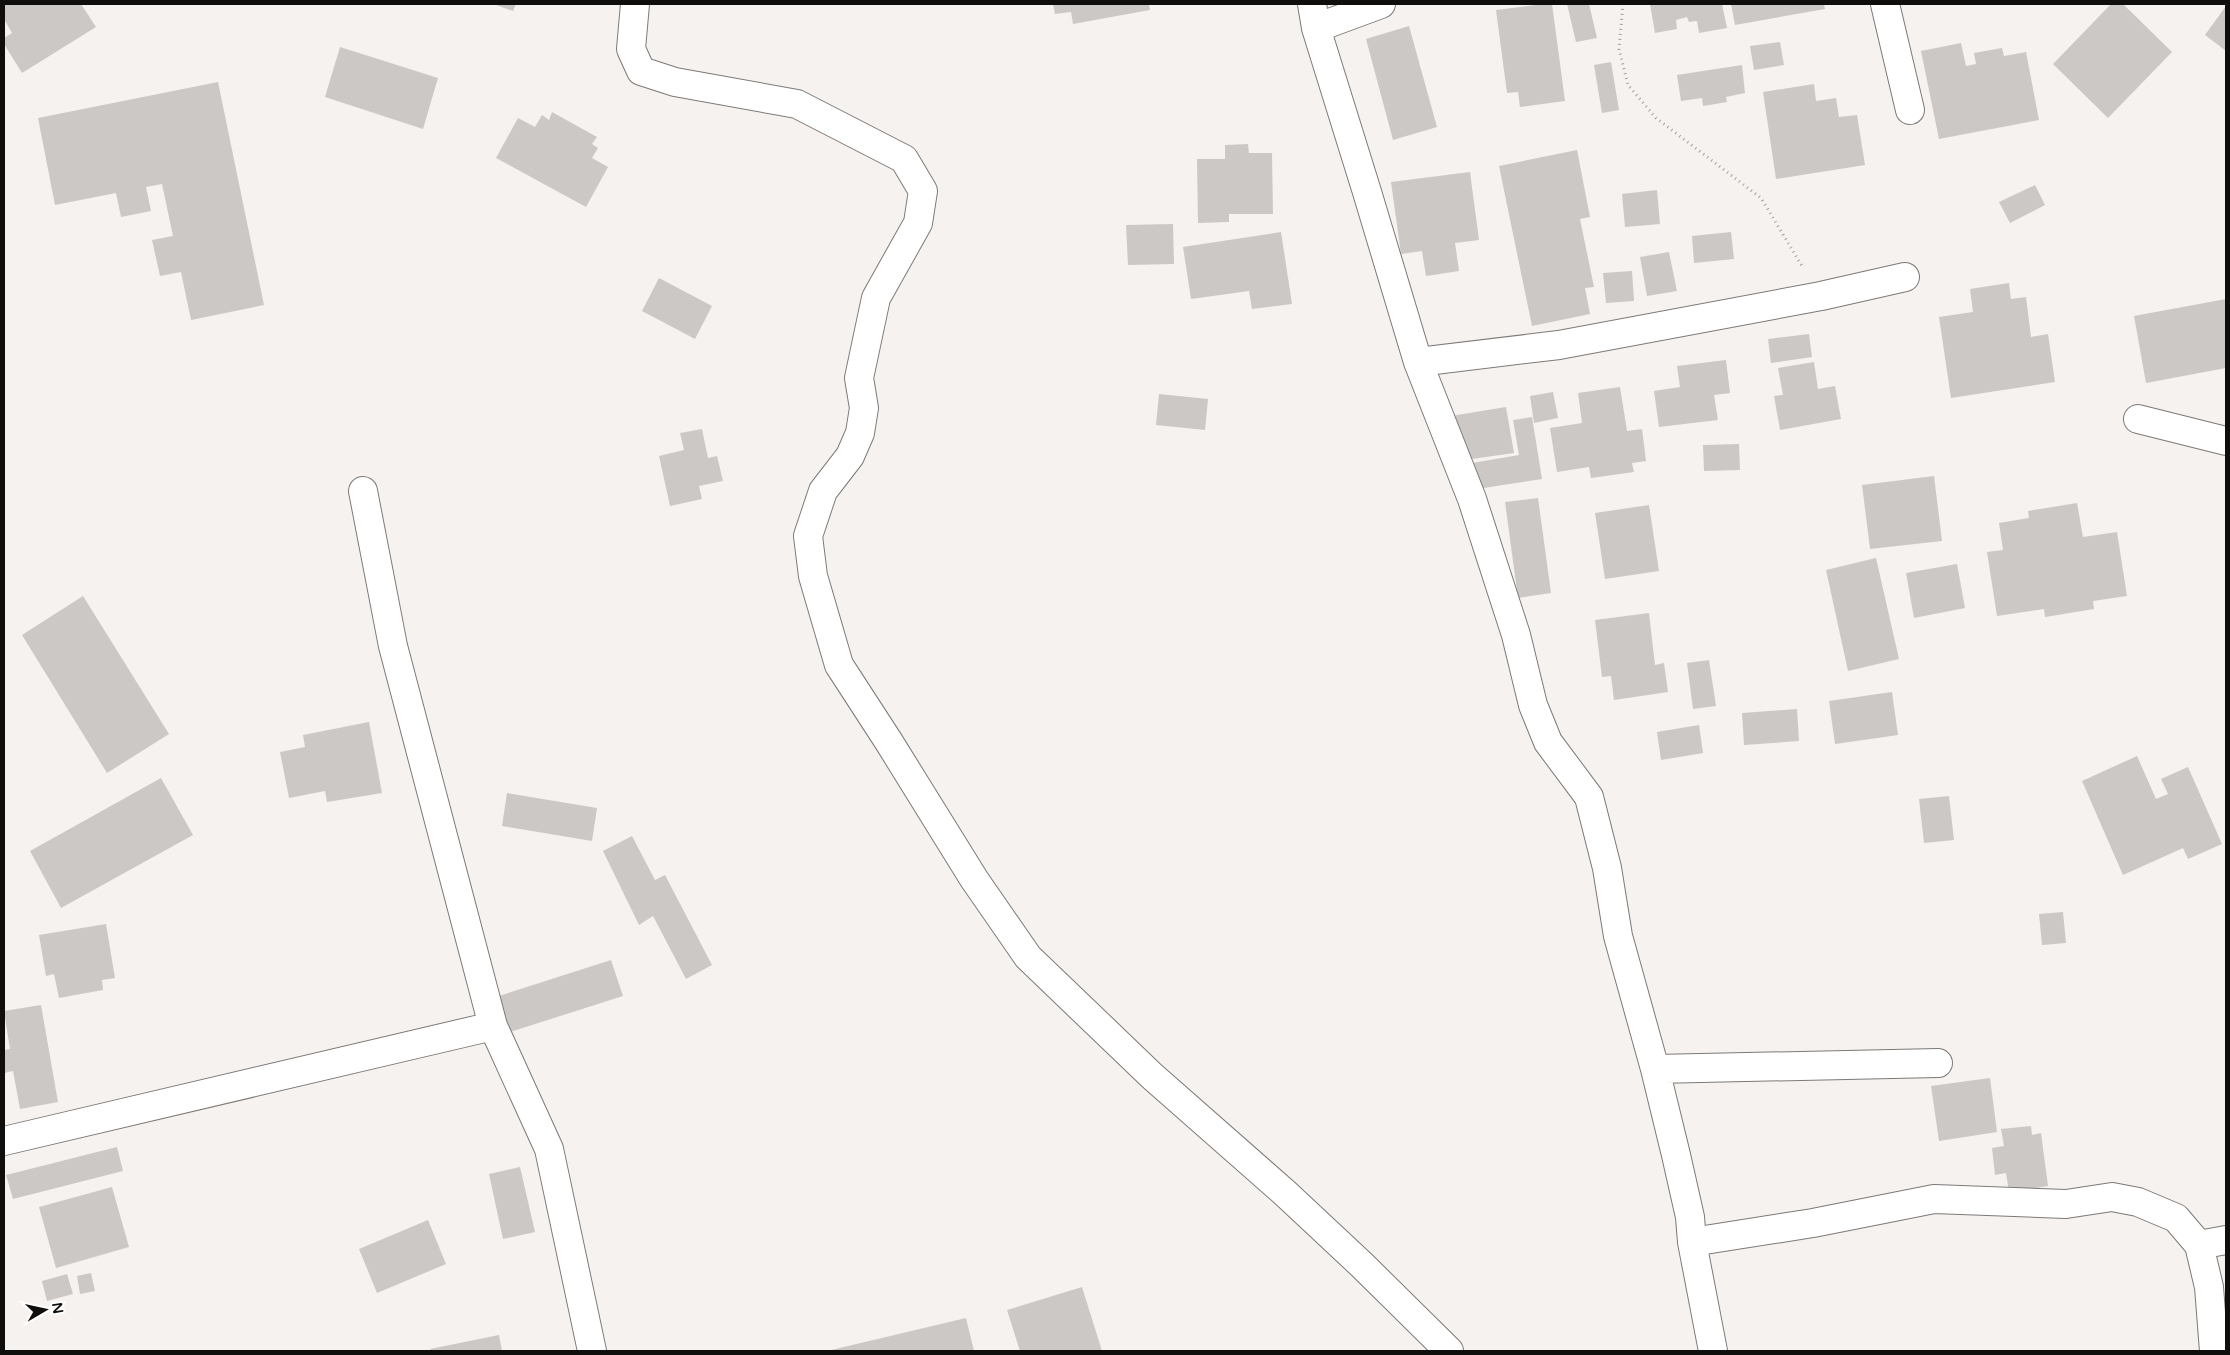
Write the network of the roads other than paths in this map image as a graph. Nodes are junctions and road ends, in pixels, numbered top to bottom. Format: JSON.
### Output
{"nodes":[{"id":1,"x":635,"y":4,"type":"edge"},
{"id":2,"x":1381,"y":4,"type":"edge"},
{"id":3,"x":1885,"y":4,"type":"edge"},
{"id":4,"x":1314,"y":16,"type":"edge"},
{"id":5,"x":1910,"y":110,"type":"dead end"},
{"id":6,"x":1905,"y":277,"type":"dead end"},
{"id":7,"x":1418,"y":362,"type":"junction"},
{"id":8,"x":2138,"y":420,"type":"dead end"},
{"id":9,"x":2226,"y":441,"type":"edge"},
{"id":10,"x":362,"y":491,"type":"dead end"},
{"id":11,"x":493,"y":1026,"type":"junction"},
{"id":12,"x":1938,"y":1063,"type":"dead end"},
{"id":13,"x":1656,"y":1069,"type":"junction"},
{"id":14,"x":4,"y":1141,"type":"edge"},
{"id":15,"x":2226,"y":1240,"type":"edge"},
{"id":16,"x":1692,"y":1242,"type":"junction"},
{"id":17,"x":2199,"y":1245,"type":"junction"},
{"id":18,"x":592,"y":1351,"type":"edge"},
{"id":19,"x":1449,"y":1351,"type":"edge"},
{"id":20,"x":1713,"y":1351,"type":"edge"},
{"id":21,"x":2214,"y":1351,"type":"edge"}],
"edges":[{"from":1,"to":19,"type":"street"},
{"from":2,"to":4,"type":"street"},
{"from":3,"to":5,"type":"street"},
{"from":4,"to":7,"type":"street"},
{"from":6,"to":7,"type":"street"},
{"from":7,"to":13,"type":"street"},
{"from":8,"to":9,"type":"street"},
{"from":10,"to":11,"type":"street"},
{"from":11,"to":14,"type":"street"},
{"from":11,"to":18,"type":"street"},
{"from":12,"to":13,"type":"street"},
{"from":13,"to":16,"type":"street"},
{"from":15,"to":17,"type":"street"},
{"from":16,"to":17,"type":"street"},
{"from":16,"to":20,"type":"street"},
{"from":17,"to":21,"type":"street"}]}
